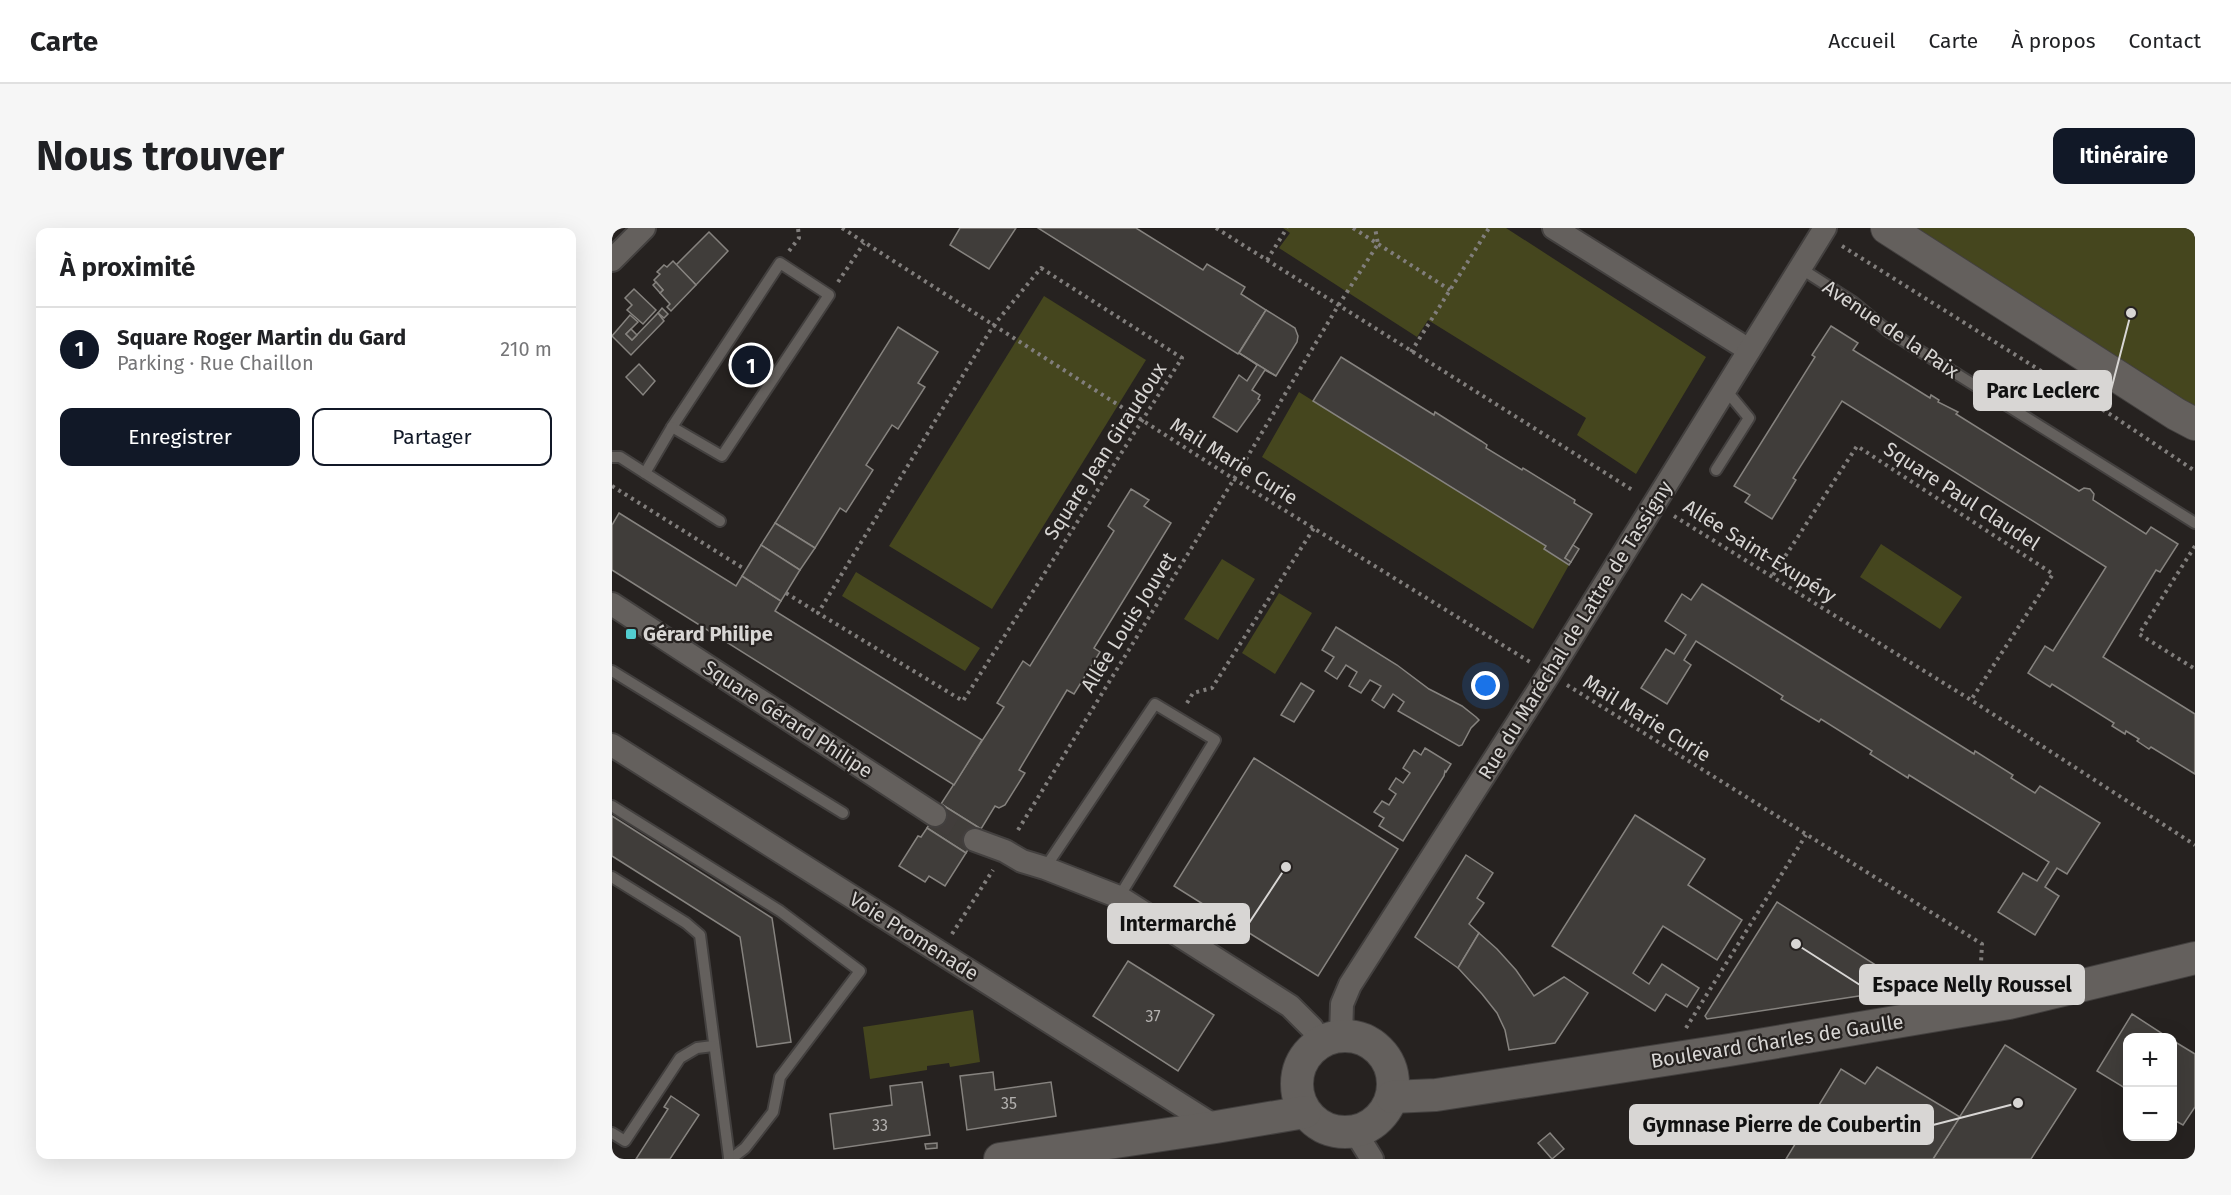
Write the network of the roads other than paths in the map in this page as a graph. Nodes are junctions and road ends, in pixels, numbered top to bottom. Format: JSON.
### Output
{"nodes":[{"id":1,"x":644,"y":228,"type":"edge"},
{"id":2,"x":1554,"y":228,"type":"edge"},
{"id":3,"x":1887,"y":228,"type":"edge"},
{"id":4,"x":1823,"y":231,"type":"edge"},
{"id":5,"x":612,"y":260,"type":"edge"},
{"id":6,"x":1800,"y":268,"type":"junction"},
{"id":7,"x":1749,"y":350,"type":"junction"},
{"id":8,"x":1725,"y":389,"type":"junction"},
{"id":9,"x":2188,"y":423,"type":"edge"},
{"id":10,"x":672,"y":427,"type":"junction"},
{"id":11,"x":612,"y":456,"type":"edge"},
{"id":12,"x":1716,"y":470,"type":"dead end"},
{"id":13,"x":645,"y":473,"type":"junction"},
{"id":14,"x":720,"y":521,"type":"dead end"},
{"id":15,"x":2195,"y":523,"type":"edge"},
{"id":16,"x":612,"y":604,"type":"edge"},
{"id":17,"x":612,"y":671,"type":"edge"},
{"id":18,"x":612,"y":745,"type":"edge"},
{"id":19,"x":612,"y":806,"type":"edge"},
{"id":20,"x":843,"y":813,"type":"dead end"},
{"id":21,"x":935,"y":815,"type":"tunnel mouth"},
{"id":22,"x":975,"y":840,"type":"tunnel mouth"},
{"id":23,"x":1045,"y":868,"type":"junction"},
{"id":24,"x":612,"y":877,"type":"edge"},
{"id":25,"x":1119,"y":897,"type":"junction"},
{"id":26,"x":2195,"y":958,"type":"edge"},
{"id":27,"x":1331,"y":1039,"type":"junction"},
{"id":28,"x":713,"y":1046,"type":"junction"},
{"id":29,"x":1392,"y":1097,"type":"junction"},
{"id":30,"x":1305,"y":1112,"type":"junction"},
{"id":31,"x":1216,"y":1128,"type":"junction"},
{"id":32,"x":1354,"y":1131,"type":"junction"},
{"id":33,"x":612,"y":1133,"type":"edge"},
{"id":34,"x":729,"y":1158,"type":"edge"},
{"id":35,"x":1000,"y":1159,"type":"edge"},
{"id":36,"x":1372,"y":1159,"type":"edge"}],
"edges":[{"from":1,"to":5,"type":"street"},
{"from":2,"to":7,"type":"street"},
{"from":3,"to":9,"type":"main road"},
{"from":4,"to":6,"type":"street","name":"Rue du Maréchal de Lattre de Tassigny"},
{"from":6,"to":7,"type":"street","name":"Rue du Maréchal de Lattre de Tassigny"},
{"from":6,"to":15,"type":"lane","name":"Avenue de la Paix"},
{"from":7,"to":8,"type":"street","name":"Rue du Maréchal de Lattre de Tassigny"},
{"from":8,"to":12,"type":"lane"},
{"from":8,"to":27,"type":"street","name":"Rue du Maréchal de Lattre de Tassigny"},
{"from":10,"to":10,"type":"lane"},
{"from":10,"to":13,"type":"lane"},
{"from":11,"to":13,"type":"lane"},
{"from":13,"to":14,"type":"lane"},
{"from":16,"to":21,"type":"street","name":"Square Gérard Philipe"},
{"from":17,"to":20,"type":"lane"},
{"from":18,"to":31,"type":"street","name":"Voie Promenade"},
{"from":19,"to":34,"type":"lane"},
{"from":22,"to":23,"type":"street"},
{"from":23,"to":25,"type":"street"},
{"from":23,"to":25,"type":"lane"},
{"from":24,"to":28,"type":"lane"},
{"from":25,"to":27,"type":"street"},
{"from":26,"to":29,"type":"main road","name":"Boulevard Charles de Gaulle"},
{"from":27,"to":29,"type":"main road"},
{"from":27,"to":30,"type":"main road"},
{"from":28,"to":33,"type":"lane"},
{"from":28,"to":34,"type":"lane"},
{"from":29,"to":32,"type":"main road"},
{"from":30,"to":31,"type":"main road"},
{"from":30,"to":32,"type":"main road"},
{"from":31,"to":35,"type":"main road"},
{"from":32,"to":36,"type":"street"}]}
